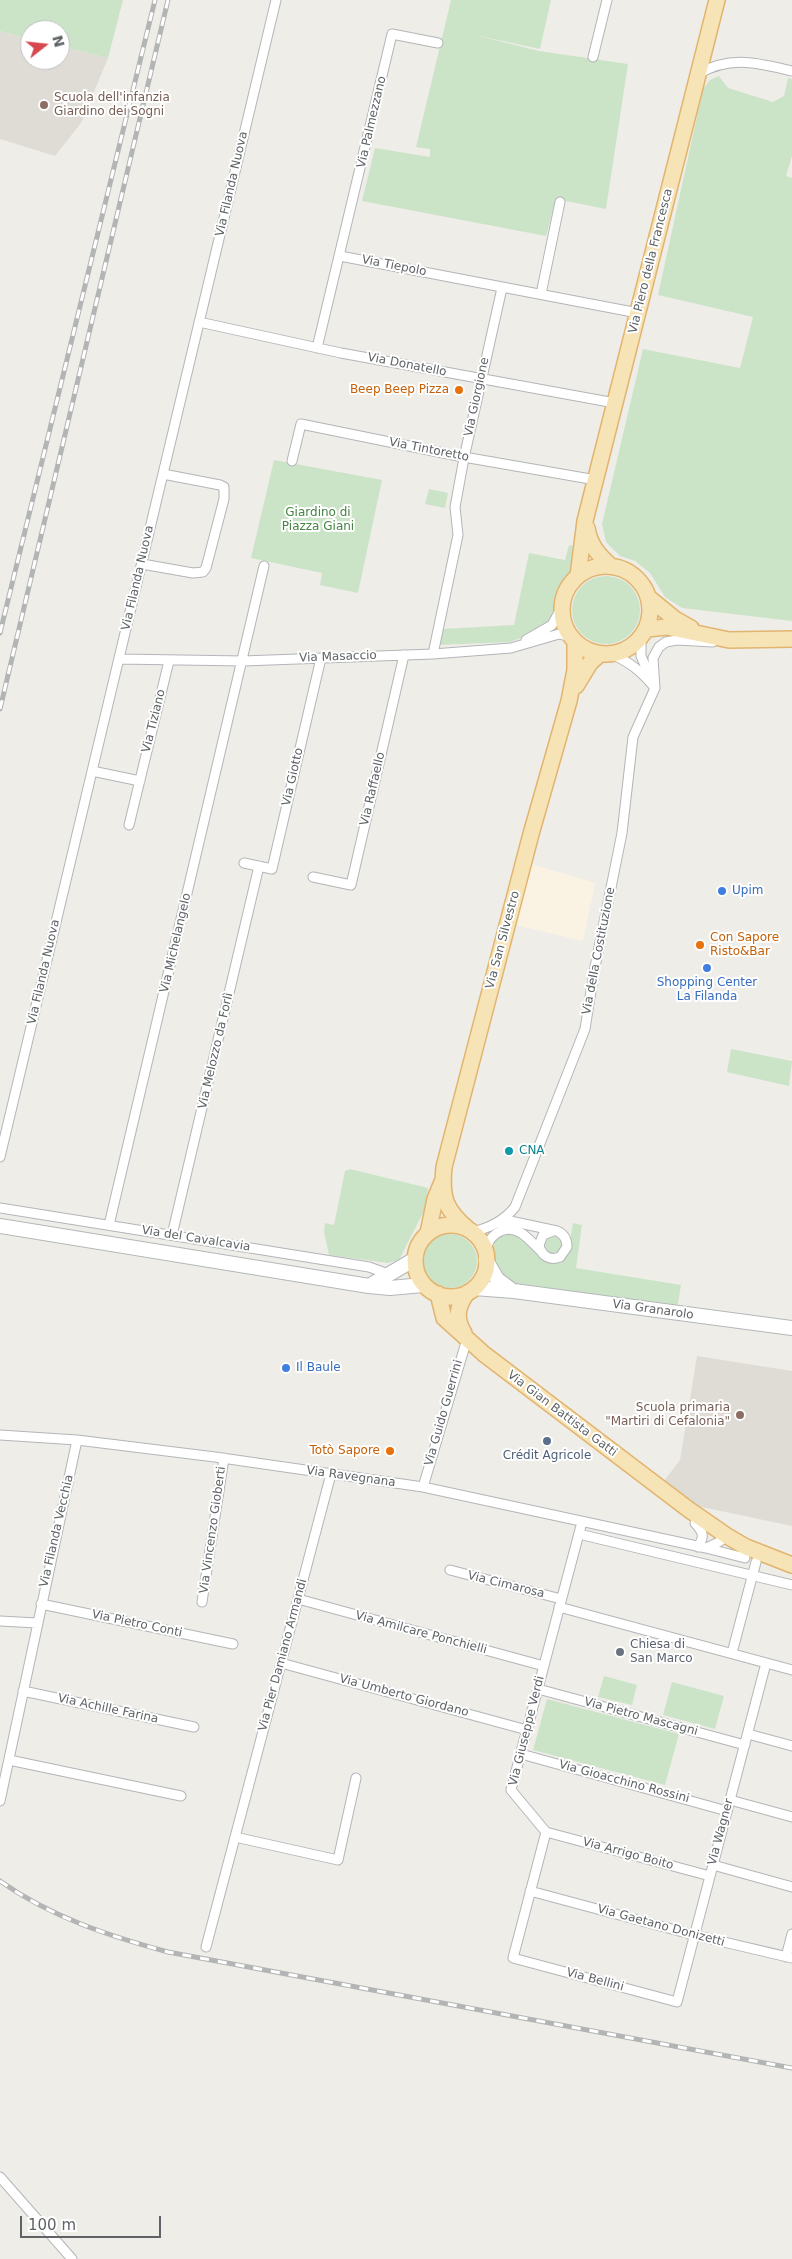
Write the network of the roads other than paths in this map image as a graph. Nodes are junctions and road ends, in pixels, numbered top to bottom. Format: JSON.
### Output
{"nodes":[{"id":1,"x":276,"y":0,"type":"edge"},
{"id":2,"x":607,"y":0,"type":"edge"},
{"id":3,"x":717,"y":0,"type":"edge"},
{"id":4,"x":438,"y":43,"type":"dead end"},
{"id":5,"x":593,"y":57,"type":"dead end"},
{"id":6,"x":792,"y":70,"type":"edge"},
{"id":7,"x":698,"y":74,"type":"junction"},
{"id":8,"x":560,"y":202,"type":"dead end"},
{"id":9,"x":340,"y":256,"type":"junction"},
{"id":10,"x":502,"y":288,"type":"junction"},
{"id":11,"x":540,"y":294,"type":"junction"},
{"id":12,"x":638,"y":313,"type":"junction"},
{"id":13,"x":199,"y":322,"type":"junction"},
{"id":14,"x":318,"y":348,"type":"junction"},
{"id":15,"x":480,"y":380,"type":"junction"},
{"id":16,"x":615,"y":403,"type":"junction"},
{"id":17,"x":464,"y":458,"type":"junction"},
{"id":18,"x":292,"y":461,"type":"dead end"},
{"id":19,"x":163,"y":474,"type":"junction"},
{"id":20,"x":596,"y":480,"type":"junction"},
{"id":21,"x":585,"y":521,"type":"junction"},
{"id":22,"x":142,"y":564,"type":"junction"},
{"id":23,"x":264,"y":566,"type":"dead end"},
{"id":24,"x":611,"y":566,"type":"junction"},
{"id":25,"x":578,"y":576,"type":"junction"},
{"id":26,"x":648,"y":597,"type":"junction"},
{"id":27,"x":562,"y":607,"type":"junction"},
{"id":28,"x":643,"y":633,"type":"junction"},
{"id":29,"x":704,"y":635,"type":"junction"},
{"id":30,"x":573,"y":639,"type":"junction"},
{"id":31,"x":792,"y":639,"type":"edge"},
{"id":32,"x":729,"y":640,"type":"junction"},
{"id":33,"x":511,"y":648,"type":"junction"},
{"id":34,"x":433,"y":654,"type":"junction"},
{"id":35,"x":605,"y":654,"type":"junction"},
{"id":36,"x":404,"y":655,"type":"junction"},
{"id":37,"x":321,"y":658,"type":"junction"},
{"id":38,"x":119,"y":659,"type":"junction"},
{"id":39,"x":169,"y":660,"type":"junction"},
{"id":40,"x":243,"y":661,"type":"junction"},
{"id":41,"x":655,"y":688,"type":"junction"},
{"id":42,"x":569,"y":701,"type":"junction"},
{"id":43,"x":92,"y":771,"type":"junction"},
{"id":44,"x":140,"y":781,"type":"junction"},
{"id":45,"x":129,"y":825,"type":"dead end"},
{"id":46,"x":244,"y":863,"type":"dead end"},
{"id":47,"x":259,"y":866,"type":"junction"},
{"id":48,"x":313,"y":877,"type":"dead end"},
{"id":49,"x":0,"y":1157,"type":"edge"},
{"id":50,"x":442,"y":1181,"type":"junction"},
{"id":51,"x":516,"y":1207,"type":"junction"},
{"id":52,"x":0,"y":1208,"type":"edge"},
{"id":53,"x":497,"y":1223,"type":"junction"},
{"id":54,"x":524,"y":1223,"type":"junction"},
{"id":55,"x":109,"y":1225,"type":"junction"},
{"id":56,"x":0,"y":1226,"type":"edge"},
{"id":57,"x":553,"y":1230,"type":"junction"},
{"id":58,"x":470,"y":1231,"type":"junction"},
{"id":59,"x":428,"y":1233,"type":"junction"},
{"id":60,"x":172,"y":1235,"type":"junction"},
{"id":61,"x":542,"y":1252,"type":"junction"},
{"id":62,"x":486,"y":1258,"type":"junction"},
{"id":63,"x":415,"y":1260,"type":"junction"},
{"id":64,"x":391,"y":1275,"type":"junction"},
{"id":65,"x":423,"y":1285,"type":"junction"},
{"id":66,"x":369,"y":1286,"type":"junction"},
{"id":67,"x":470,"y":1290,"type":"junction"},
{"id":68,"x":514,"y":1291,"type":"junction"},
{"id":69,"x":438,"y":1294,"type":"junction"},
{"id":70,"x":792,"y":1328,"type":"edge"},
{"id":71,"x":467,"y":1339,"type":"junction"},
{"id":72,"x":0,"y":1435,"type":"edge"},
{"id":73,"x":77,"y":1440,"type":"junction"},
{"id":74,"x":224,"y":1458,"type":"junction"},
{"id":75,"x":331,"y":1474,"type":"junction"},
{"id":76,"x":423,"y":1487,"type":"junction"},
{"id":77,"x":660,"y":1487,"type":"junction"},
{"id":78,"x":582,"y":1522,"type":"junction"},
{"id":79,"x":579,"y":1534,"type":"junction"},
{"id":80,"x":713,"y":1543,"type":"junction"},
{"id":81,"x":792,"y":1565,"type":"edge"},
{"id":82,"x":753,"y":1568,"type":"junction"},
{"id":83,"x":450,"y":1570,"type":"dead end"},
{"id":84,"x":787,"y":1577,"type":"edge"},
{"id":85,"x":792,"y":1585,"type":"edge"},
{"id":86,"x":298,"y":1599,"type":"junction"},
{"id":87,"x":202,"y":1602,"type":"dead end"},
{"id":88,"x":560,"y":1603,"type":"junction"},
{"id":89,"x":41,"y":1604,"type":"junction"},
{"id":90,"x":0,"y":1621,"type":"edge"},
{"id":91,"x":37,"y":1623,"type":"junction"},
{"id":92,"x":233,"y":1644,"type":"dead end"},
{"id":93,"x":732,"y":1654,"type":"junction"},
{"id":94,"x":282,"y":1662,"type":"junction"},
{"id":95,"x":766,"y":1663,"type":"junction"},
{"id":96,"x":544,"y":1666,"type":"junction"},
{"id":97,"x":792,"y":1670,"type":"edge"},
{"id":98,"x":538,"y":1689,"type":"junction"},
{"id":99,"x":23,"y":1691,"type":"junction"},
{"id":100,"x":194,"y":1727,"type":"dead end"},
{"id":101,"x":527,"y":1730,"type":"junction"},
{"id":102,"x":748,"y":1734,"type":"junction"},
{"id":103,"x":745,"y":1745,"type":"junction"},
{"id":104,"x":792,"y":1746,"type":"edge"},
{"id":105,"x":521,"y":1754,"type":"junction"},
{"id":106,"x":8,"y":1760,"type":"junction"},
{"id":107,"x":356,"y":1778,"type":"dead end"},
{"id":108,"x":181,"y":1796,"type":"dead end"},
{"id":109,"x":730,"y":1800,"type":"junction"},
{"id":110,"x":0,"y":1801,"type":"edge"},
{"id":111,"x":727,"y":1811,"type":"junction"},
{"id":112,"x":792,"y":1818,"type":"edge"},
{"id":113,"x":546,"y":1832,"type":"junction"},
{"id":114,"x":236,"y":1837,"type":"junction"},
{"id":115,"x":713,"y":1865,"type":"junction"},
{"id":116,"x":710,"y":1876,"type":"junction"},
{"id":117,"x":792,"y":1887,"type":"edge"},
{"id":118,"x":530,"y":1891,"type":"junction"},
{"id":119,"x":792,"y":1934,"type":"edge"},
{"id":120,"x":694,"y":1935,"type":"junction"},
{"id":121,"x":206,"y":1948,"type":"dead end"},
{"id":122,"x":789,"y":1958,"type":"edge"},
{"id":123,"x":676,"y":2002,"type":"joint"},
{"id":124,"x":0,"y":2177,"type":"edge"},
{"id":125,"x":72,"y":2259,"type":"edge"}],
"edges":[{"from":1,"to":13,"type":"street","name":"Via Filanda Nuova"},
{"from":2,"to":5,"type":"street"},
{"from":3,"to":7,"type":"main road","name":"Via Piero della Francesca"},
{"from":4,"to":9,"type":"street","name":"Via Palmezzano"},
{"from":6,"to":7,"type":"street"},
{"from":7,"to":12,"type":"main road","name":"Via Piero della Francesca"},
{"from":8,"to":11,"type":"street"},
{"from":9,"to":10,"type":"street","name":"Via Tiepolo"},
{"from":9,"to":14,"type":"street"},
{"from":10,"to":11,"type":"street","name":"Via Tiepolo"},
{"from":10,"to":15,"type":"street","name":"Via Giorgione"},
{"from":11,"to":12,"type":"street","name":"Via Tiepolo"},
{"from":12,"to":16,"type":"main road","name":"Via Piero della Francesca"},
{"from":13,"to":14,"type":"street","name":"Via Donatello"},
{"from":13,"to":19,"type":"street","name":"Via Filanda Nuova"},
{"from":14,"to":15,"type":"street","name":"Via Donatello"},
{"from":15,"to":16,"type":"street","name":"Via Donatello"},
{"from":15,"to":17,"type":"street","name":"Via Giorgione"},
{"from":16,"to":20,"type":"main road","name":"Via Piero della Francesca"},
{"from":17,"to":18,"type":"street","name":"Via Tintoretto"},
{"from":17,"to":20,"type":"street","name":"Via Tintoretto"},
{"from":17,"to":34,"type":"street","name":"Via Giorgione"},
{"from":19,"to":22,"type":"street","name":"Via Filanda Nuova"},
{"from":19,"to":22,"type":"street"},
{"from":20,"to":21,"type":"main road","name":"Via Piero della Francesca"},
{"from":21,"to":24,"type":"main road"},
{"from":21,"to":25,"type":"main road","name":"Via Piero della Francesca"},
{"from":22,"to":38,"type":"street","name":"Via Filanda Nuova"},
{"from":23,"to":40,"type":"street"},
{"from":24,"to":25,"type":"main road"},
{"from":24,"to":26,"type":"main road"},
{"from":25,"to":27,"type":"main road"},
{"from":26,"to":28,"type":"main road"},
{"from":26,"to":29,"type":"main road"},
{"from":27,"to":30,"type":"main road"},
{"from":27,"to":33,"type":"street","name":"Via Masaccio"},
{"from":28,"to":29,"type":"main road"},
{"from":28,"to":35,"type":"main road"},
{"from":28,"to":41,"type":"street"},
{"from":29,"to":32,"type":"main road"},
{"from":30,"to":33,"type":"street","name":"Via Masaccio"},
{"from":30,"to":35,"type":"main road"},
{"from":30,"to":42,"type":"main road","name":"Via San Silvestro"},
{"from":31,"to":32,"type":"main road"},
{"from":32,"to":41,"type":"street","name":"Via della Costituzione"},
{"from":33,"to":34,"type":"street","name":"Via Masaccio"},
{"from":34,"to":36,"type":"street","name":"Via Masaccio"},
{"from":35,"to":41,"type":"street"},
{"from":35,"to":42,"type":"main road","name":"Via San Silvestro"},
{"from":36,"to":37,"type":"street","name":"Via Masaccio"},
{"from":36,"to":48,"type":"street","name":"Via Raffaello"},
{"from":37,"to":40,"type":"street","name":"Via Masaccio"},
{"from":37,"to":47,"type":"street","name":"Via Giotto"},
{"from":38,"to":39,"type":"street","name":"Via Masaccio"},
{"from":38,"to":43,"type":"street","name":"Via Filanda Nuova"},
{"from":39,"to":40,"type":"street","name":"Via Masaccio"},
{"from":39,"to":44,"type":"street","name":"Via Tiziano"},
{"from":40,"to":55,"type":"street","name":"Via Michelangelo"},
{"from":41,"to":51,"type":"street","name":"Via della Costituzione"},
{"from":42,"to":50,"type":"main road","name":"Via San Silvestro"},
{"from":43,"to":44,"type":"street"},
{"from":43,"to":49,"type":"street","name":"Via Filanda Nuova"},
{"from":44,"to":45,"type":"street","name":"Via Tiziano"},
{"from":46,"to":47,"type":"street"},
{"from":47,"to":60,"type":"street","name":"Via Melozzo da Forlì"},
{"from":50,"to":58,"type":"main road","name":"Via San Silvestro"},
{"from":50,"to":59,"type":"main road","name":"Via San Silvestro"},
{"from":51,"to":53,"type":"street","name":"Via della Costituzione"},
{"from":51,"to":54,"type":"street"},
{"from":52,"to":55,"type":"street","name":"Via del Cavalcavia"},
{"from":53,"to":54,"type":"street","name":"Via della Costituzione"},
{"from":53,"to":58,"type":"street","name":"Via della Costituzione"},
{"from":54,"to":57,"type":"street","name":"Via della Costituzione"},
{"from":55,"to":60,"type":"street","name":"Via del Cavalcavia"},
{"from":56,"to":66,"type":"main road","name":"Via del Cavalcavia"},
{"from":57,"to":61,"type":"street"},
{"from":57,"to":61,"type":"street"},
{"from":58,"to":59,"type":"main road"},
{"from":58,"to":62,"type":"main road"},
{"from":59,"to":63,"type":"main road"},
{"from":60,"to":64,"type":"street","name":"Via del Cavalcavia"},
{"from":61,"to":62,"type":"street"},
{"from":62,"to":67,"type":"main road"},
{"from":62,"to":68,"type":"main road"},
{"from":63,"to":64,"type":"main road"},
{"from":63,"to":65,"type":"main road"},
{"from":64,"to":66,"type":"main road"},
{"from":65,"to":66,"type":"main road","name":"Via del Cavalcavia"},
{"from":65,"to":69,"type":"main road"},
{"from":67,"to":68,"type":"main road","name":"Via Granarolo"},
{"from":67,"to":69,"type":"main road"},
{"from":67,"to":71,"type":"main road","name":"Via Gian Battista Gatti"},
{"from":68,"to":70,"type":"main road","name":"Via Granarolo"},
{"from":69,"to":71,"type":"main road","name":"Via Gian Battista Gatti"},
{"from":71,"to":76,"type":"street","name":"Via Guido Guerrini"},
{"from":71,"to":77,"type":"main road","name":"Via Gian Battista Gatti"},
{"from":72,"to":73,"type":"street","name":"Via Ravegnana"},
{"from":73,"to":74,"type":"street","name":"Via Ravegnana"},
{"from":73,"to":89,"type":"street","name":"Via Filanda Vecchia"},
{"from":74,"to":75,"type":"street","name":"Via Ravegnana"},
{"from":74,"to":87,"type":"street","name":"Via Vincenzo Gioberti"},
{"from":75,"to":76,"type":"street","name":"Via Ravegnana"},
{"from":75,"to":86,"type":"street","name":"Via Pier Damiano Armandi"},
{"from":76,"to":78,"type":"street","name":"Via Ravegnana"},
{"from":77,"to":80,"type":"main road","name":"Via Gian Battista Gatti"},
{"from":77,"to":80,"type":"main road","name":"Via Gian Battista Gatti"},
{"from":78,"to":79,"type":"street","name":"Via Giuseppe Verdi"},
{"from":78,"to":80,"type":"street","name":"Via Ravegnana"},
{"from":79,"to":82,"type":"street","name":"Via Ravegnana"},
{"from":79,"to":88,"type":"street","name":"Via Giuseppe Verdi"},
{"from":80,"to":81,"type":"main road","name":"Via Ravegnana"},
{"from":80,"to":82,"type":"main road","name":"Via Ravegnana"},
{"from":82,"to":84,"type":"main road","name":"Via Ravegnana"},
{"from":82,"to":93,"type":"street"},
{"from":83,"to":88,"type":"street","name":"Via Cimarosa"},
{"from":84,"to":85,"type":"street","name":"Via Ravegnana"},
{"from":86,"to":94,"type":"street","name":"Via Pier Damiano Armandi"},
{"from":86,"to":96,"type":"street","name":"Via Amilcare Ponchielli"},
{"from":88,"to":93,"type":"street","name":"Via Cimarosa"},
{"from":88,"to":96,"type":"street","name":"Via Giuseppe Verdi"},
{"from":89,"to":91,"type":"street","name":"Via Filanda Vecchia"},
{"from":89,"to":92,"type":"street","name":"Via Pietro Conti"},
{"from":90,"to":91,"type":"street"},
{"from":91,"to":99,"type":"street","name":"Via Filanda Vecchia"},
{"from":93,"to":95,"type":"street","name":"Via Cimarosa"},
{"from":94,"to":101,"type":"street","name":"Via Umberto Giordano"},
{"from":94,"to":114,"type":"street","name":"Via Pier Damiano Armandi"},
{"from":95,"to":97,"type":"street","name":"Via Cimarosa"},
{"from":95,"to":102,"type":"street","name":"Via Wagner"},
{"from":96,"to":98,"type":"street","name":"Via Giuseppe Verdi"},
{"from":98,"to":101,"type":"street","name":"Via Giuseppe Verdi"},
{"from":98,"to":103,"type":"street","name":"Via Pietro Mascagni"},
{"from":99,"to":100,"type":"street","name":"Via Achille Farina"},
{"from":99,"to":106,"type":"street","name":"Via Filanda Vecchia"},
{"from":101,"to":105,"type":"street","name":"Via Giuseppe Verdi"},
{"from":102,"to":103,"type":"street","name":"Via Wagner"},
{"from":102,"to":104,"type":"street"},
{"from":103,"to":109,"type":"street","name":"Via Wagner"},
{"from":105,"to":111,"type":"street","name":"Via Gioacchino Rossini"},
{"from":105,"to":113,"type":"street","name":"Via Giuseppe Verdi"},
{"from":106,"to":108,"type":"street"},
{"from":106,"to":110,"type":"street","name":"Via Filanda Vecchia"},
{"from":107,"to":114,"type":"street"},
{"from":109,"to":111,"type":"street","name":"Via Wagner"},
{"from":109,"to":112,"type":"street"},
{"from":111,"to":115,"type":"street","name":"Via Wagner"},
{"from":113,"to":116,"type":"street","name":"Via Arrigo Boito"},
{"from":113,"to":118,"type":"street"},
{"from":114,"to":121,"type":"street","name":"Via Pier Damiano Armandi"},
{"from":115,"to":116,"type":"street","name":"Via Wagner"},
{"from":115,"to":117,"type":"street"},
{"from":116,"to":120,"type":"street","name":"Via Wagner"},
{"from":118,"to":120,"type":"street","name":"Via Gaetano Donizetti"},
{"from":118,"to":123,"type":"street","name":"Via Bellini"},
{"from":119,"to":122,"type":"street"},
{"from":120,"to":122,"type":"street","name":"Via Gaetano Donizetti"},
{"from":120,"to":123,"type":"street","name":"Via Wagner"},
{"from":124,"to":125,"type":"street"}]}
